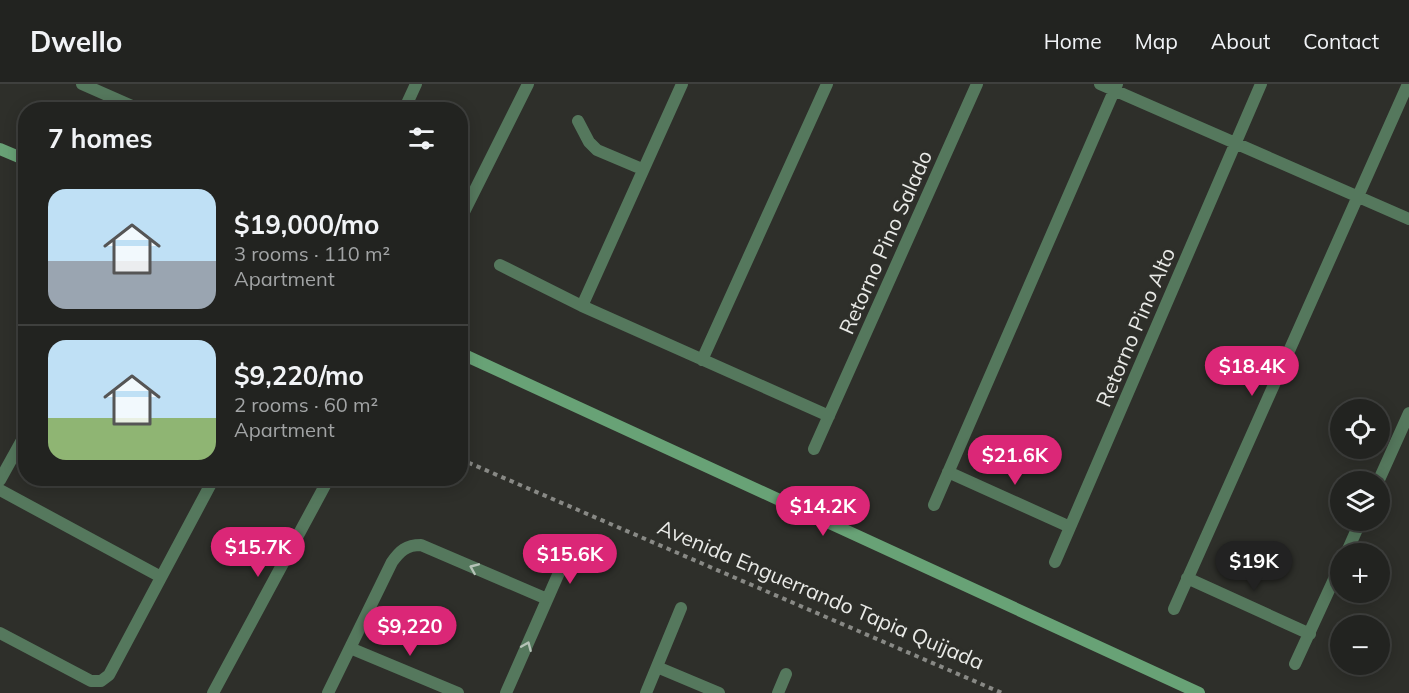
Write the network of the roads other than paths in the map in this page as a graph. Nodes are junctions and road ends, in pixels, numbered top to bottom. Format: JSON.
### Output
{"nodes":[{"id":1,"x":82,"y":84,"type":"edge"},
{"id":2,"x":528,"y":84,"type":"edge"},
{"id":3,"x":682,"y":84,"type":"edge"},
{"id":4,"x":827,"y":84,"type":"edge"},
{"id":5,"x":977,"y":84,"type":"edge"},
{"id":6,"x":1100,"y":84,"type":"edge"},
{"id":7,"x":1261,"y":84,"type":"edge"},
{"id":8,"x":1408,"y":84,"type":"edge"},
{"id":9,"x":414,"y":85,"type":"edge"},
{"id":10,"x":1116,"y":87,"type":"edge"},
{"id":11,"x":123,"y":102,"type":"edge"},
{"id":12,"x":407,"y":102,"type":"edge"},
{"id":13,"x":578,"y":121,"type":"dead end"},
{"id":14,"x":1235,"y":143,"type":"junction"},
{"id":15,"x":0,"y":149,"type":"edge"},
{"id":16,"x":18,"y":157,"type":"edge"},
{"id":17,"x":642,"y":169,"type":"junction"},
{"id":18,"x":1359,"y":196,"type":"junction"},
{"id":19,"x":468,"y":204,"type":"edge"},
{"id":20,"x":1409,"y":219,"type":"edge"},
{"id":21,"x":500,"y":265,"type":"dead end"},
{"id":22,"x":582,"y":306,"type":"junction"},
{"id":23,"x":468,"y":357,"type":"edge"},
{"id":24,"x":702,"y":360,"type":"junction"},
{"id":25,"x":1409,"y":413,"type":"edge"},
{"id":26,"x":829,"y":416,"type":"junction"},
{"id":27,"x":18,"y":447,"type":"edge"},
{"id":28,"x":814,"y":450,"type":"dead end"},
{"id":29,"x":1383,"y":471,"type":"edge"},
{"id":30,"x":948,"y":472,"type":"junction"},
{"id":31,"x":0,"y":480,"type":"edge"},
{"id":32,"x":210,"y":486,"type":"edge"},
{"id":33,"x":325,"y":486,"type":"edge"},
{"id":34,"x":0,"y":490,"type":"edge"},
{"id":35,"x":934,"y":505,"type":"dead end"},
{"id":36,"x":1070,"y":527,"type":"junction"},
{"id":37,"x":565,"y":560,"type":"dead end"},
{"id":38,"x":1055,"y":562,"type":"dead end"},
{"id":39,"x":161,"y":577,"type":"junction"},
{"id":40,"x":1187,"y":578,"type":"junction"},
{"id":41,"x":1330,"y":589,"type":"edge"},
{"id":42,"x":547,"y":599,"type":"junction"},
{"id":43,"x":681,"y":608,"type":"dead end"},
{"id":44,"x":1174,"y":609,"type":"dead end"},
{"id":45,"x":0,"y":633,"type":"edge"},
{"id":46,"x":1310,"y":634,"type":"junction"},
{"id":47,"x":350,"y":648,"type":"junction"},
{"id":48,"x":1295,"y":664,"type":"dead end"},
{"id":49,"x":657,"y":667,"type":"junction"},
{"id":50,"x":786,"y":674,"type":"dead end"},
{"id":51,"x":213,"y":693,"type":"edge"},
{"id":52,"x":328,"y":693,"type":"edge"},
{"id":53,"x":458,"y":693,"type":"edge"},
{"id":54,"x":506,"y":693,"type":"edge"},
{"id":55,"x":646,"y":693,"type":"edge"},
{"id":56,"x":719,"y":693,"type":"edge"},
{"id":57,"x":778,"y":693,"type":"edge"},
{"id":58,"x":1199,"y":693,"type":"edge"}],
"edges":[{"from":1,"to":11,"type":"street"},
{"from":2,"to":19,"type":"street"},
{"from":3,"to":17,"type":"street"},
{"from":4,"to":24,"type":"street"},
{"from":5,"to":26,"type":"street","name":"Retorno Pino Salado"},
{"from":6,"to":10,"type":"street"},
{"from":7,"to":14,"type":"street","name":"Retorno Pino Alto"},
{"from":8,"to":18,"type":"street"},
{"from":9,"to":12,"type":"street"},
{"from":10,"to":14,"type":"street"},
{"from":10,"to":30,"type":"street"},
{"from":13,"to":17,"type":"street"},
{"from":14,"to":18,"type":"street"},
{"from":14,"to":36,"type":"street","name":"Retorno Pino Alto"},
{"from":15,"to":16,"type":"street"},
{"from":17,"to":22,"type":"street"},
{"from":18,"to":20,"type":"street"},
{"from":18,"to":40,"type":"street"},
{"from":21,"to":22,"type":"street"},
{"from":22,"to":24,"type":"street"},
{"from":23,"to":58,"type":"street"},
{"from":24,"to":26,"type":"street"},
{"from":25,"to":29,"type":"street"},
{"from":26,"to":28,"type":"street","name":"Retorno Pino Salado"},
{"from":27,"to":31,"type":"street"},
{"from":30,"to":35,"type":"street"},
{"from":30,"to":36,"type":"street"},
{"from":32,"to":39,"type":"street"},
{"from":33,"to":51,"type":"street"},
{"from":34,"to":39,"type":"street"},
{"from":36,"to":38,"type":"street","name":"Retorno Pino Alto"},
{"from":37,"to":42,"type":"street"},
{"from":39,"to":45,"type":"street"},
{"from":40,"to":44,"type":"street"},
{"from":40,"to":46,"type":"street"},
{"from":41,"to":46,"type":"street"},
{"from":42,"to":47,"type":"street","one_way":true},
{"from":54,"to":42,"type":"street","one_way":true},
{"from":43,"to":49,"type":"street"},
{"from":46,"to":48,"type":"street"},
{"from":47,"to":52,"type":"street"},
{"from":47,"to":53,"type":"street"},
{"from":49,"to":55,"type":"street"},
{"from":49,"to":56,"type":"street"},
{"from":50,"to":57,"type":"street"}]}
